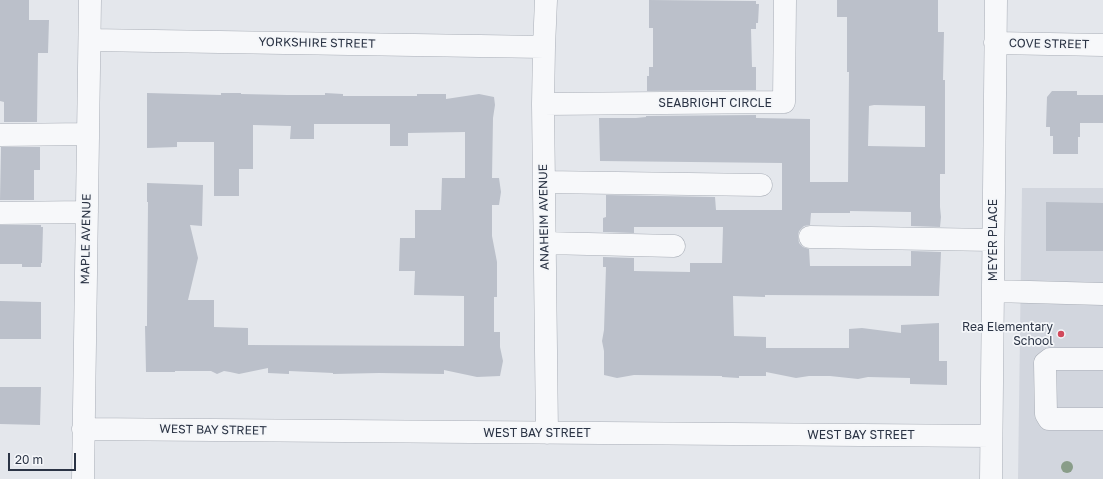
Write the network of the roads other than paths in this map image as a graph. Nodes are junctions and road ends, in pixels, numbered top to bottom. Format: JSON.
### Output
{"nodes":[{"id":1,"x":90,"y":0,"type":"edge"},
{"id":2,"x":546,"y":0,"type":"edge"},
{"id":3,"x":785,"y":0,"type":"edge"},
{"id":4,"x":996,"y":0,"type":"edge"},
{"id":5,"x":90,"y":40,"type":"junction"},
{"id":6,"x":995,"y":43,"type":"junction"},
{"id":7,"x":1103,"y":44,"type":"edge"},
{"id":8,"x":544,"y":47,"type":"junction"},
{"id":9,"x":543,"y":104,"type":"junction"},
{"id":10,"x":88,"y":134,"type":"junction"},
{"id":11,"x":0,"y":135,"type":"edge"},
{"id":12,"x":544,"y":182,"type":"junction"},
{"id":13,"x":760,"y":185,"type":"dead end"},
{"id":14,"x":87,"y":212,"type":"junction"},
{"id":15,"x":0,"y":213,"type":"edge"},
{"id":16,"x":810,"y":237,"type":"dead end"},
{"id":17,"x":993,"y":240,"type":"junction"},
{"id":18,"x":545,"y":243,"type":"junction"},
{"id":19,"x":674,"y":246,"type":"dead end"},
{"id":20,"x":993,"y":291,"type":"junction"},
{"id":21,"x":1103,"y":294,"type":"edge"},
{"id":22,"x":1103,"y":359,"type":"edge"},
{"id":23,"x":1103,"y":419,"type":"edge"},
{"id":24,"x":83,"y":429,"type":"junction"},
{"id":25,"x":547,"y":434,"type":"junction"},
{"id":26,"x":991,"y":436,"type":"junction"},
{"id":27,"x":83,"y":479,"type":"edge"},
{"id":28,"x":991,"y":479,"type":"edge"}],
"edges":[{"from":1,"to":5,"type":"street","name":"MAPLE AVENUE"},
{"from":2,"to":8,"type":"street","name":"ANAHEIM AVENUE"},
{"from":3,"to":9,"type":"street","name":"SEABRIGHT CIRCLE"},
{"from":4,"to":6,"type":"street","name":"MEYER PLACE"},
{"from":5,"to":8,"type":"street","name":"YORKSHIRE STREET"},
{"from":5,"to":10,"type":"street","name":"MAPLE AVENUE"},
{"from":6,"to":7,"type":"street","name":"COVE STREET"},
{"from":6,"to":17,"type":"street","name":"MEYER PLACE"},
{"from":8,"to":9,"type":"street","name":"ANAHEIM AVENUE"},
{"from":9,"to":12,"type":"street","name":"ANAHEIM AVENUE"},
{"from":10,"to":11,"type":"street"},
{"from":10,"to":14,"type":"street","name":"MAPLE AVENUE"},
{"from":12,"to":13,"type":"street"},
{"from":12,"to":18,"type":"street","name":"ANAHEIM AVENUE"},
{"from":14,"to":15,"type":"street"},
{"from":14,"to":24,"type":"street","name":"MAPLE AVENUE"},
{"from":16,"to":17,"type":"street"},
{"from":17,"to":20,"type":"street","name":"MEYER PLACE"},
{"from":18,"to":19,"type":"street"},
{"from":18,"to":25,"type":"street","name":"ANAHEIM AVENUE"},
{"from":20,"to":21,"type":"street"},
{"from":20,"to":26,"type":"street","name":"MEYER PLACE"},
{"from":22,"to":23,"type":"street"},
{"from":24,"to":25,"type":"street","name":"WEST BAY STREET"},
{"from":24,"to":27,"type":"street","name":"MAPLE AVENUE"},
{"from":25,"to":26,"type":"street","name":"WEST BAY STREET"},
{"from":26,"to":28,"type":"street","name":"MEYER PLACE"}]}
